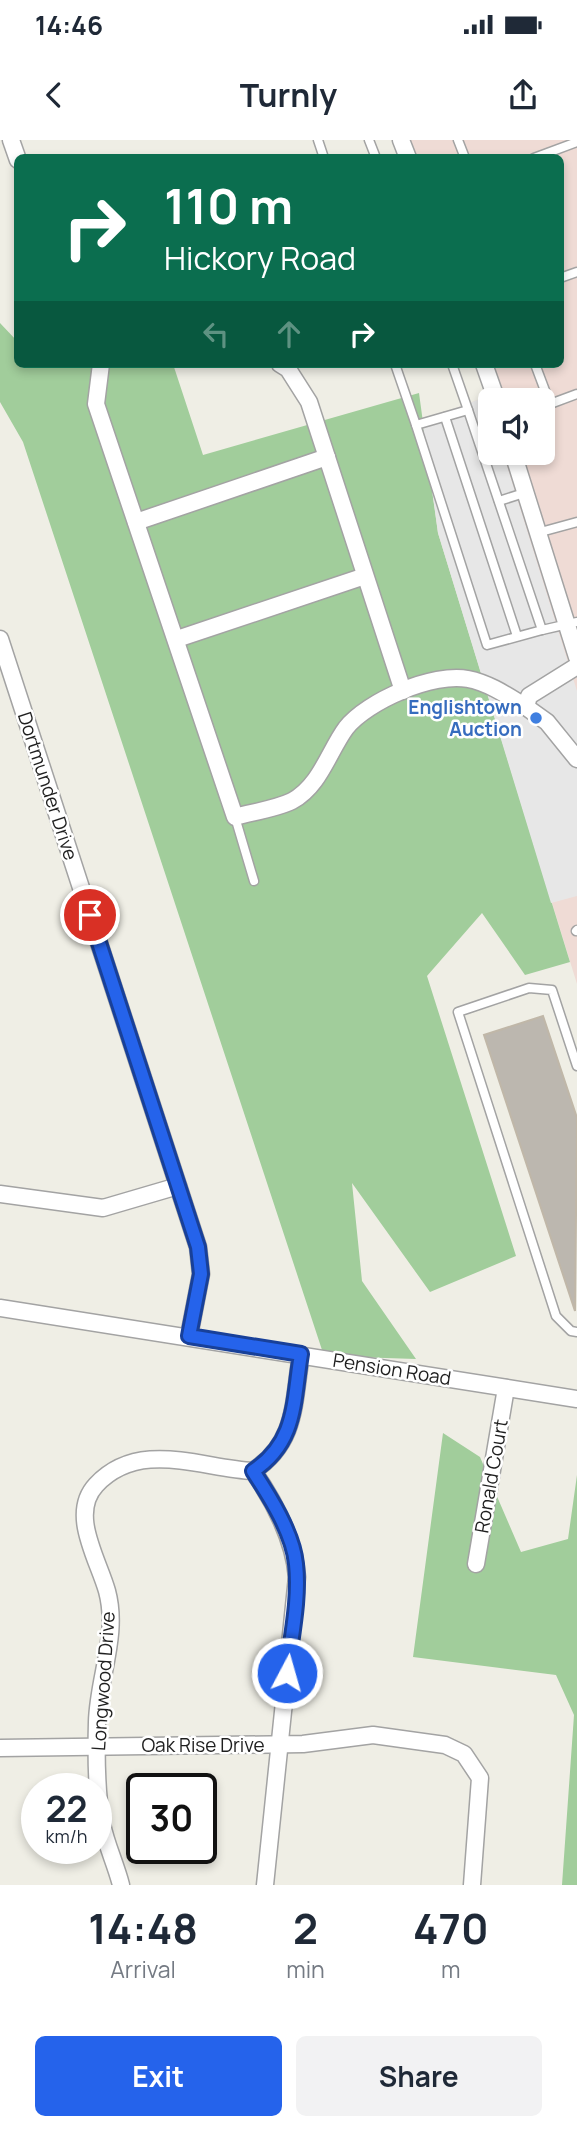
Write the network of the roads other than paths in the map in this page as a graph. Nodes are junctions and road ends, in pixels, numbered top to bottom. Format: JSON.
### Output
{"nodes":[{"id":1,"x":577,"y":142,"type":"edge"},
{"id":2,"x":545,"y":154,"type":"edge"},
{"id":3,"x":100,"y":368,"type":"edge"},
{"id":4,"x":286,"y":368,"type":"edge"},
{"id":5,"x":396,"y":368,"type":"edge"},
{"id":6,"x":453,"y":368,"type":"edge"},
{"id":7,"x":485,"y":368,"type":"edge"},
{"id":8,"x":536,"y":368,"type":"edge"},
{"id":9,"x":492,"y":388,"type":"edge"},
{"id":10,"x":541,"y":388,"type":"edge"},
{"id":11,"x":577,"y":394,"type":"edge"},
{"id":12,"x":555,"y":402,"type":"edge"},
{"id":13,"x":468,"y":410,"type":"junction"},
{"id":14,"x":445,"y":416,"type":"junction"},
{"id":15,"x":416,"y":425,"type":"junction"},
{"id":16,"x":327,"y":457,"type":"junction"},
{"id":17,"x":516,"y":465,"type":"edge"},
{"id":18,"x":524,"y":493,"type":"junction"},
{"id":19,"x":499,"y":501,"type":"junction"},
{"id":20,"x":136,"y":522,"type":"junction"},
{"id":21,"x":577,"y":522,"type":"edge"},
{"id":22,"x":537,"y":533,"type":"junction"},
{"id":23,"x":365,"y":576,"type":"junction"},
{"id":24,"x":571,"y":622,"type":"edge"},
{"id":25,"x":542,"y":631,"type":"junction"},
{"id":26,"x":517,"y":636,"type":"junction"},
{"id":27,"x":0,"y":639,"type":"edge"},
{"id":28,"x":177,"y":639,"type":"junction"},
{"id":29,"x":576,"y":649,"type":"edge"},
{"id":30,"x":577,"y":666,"type":"edge"},
{"id":31,"x":402,"y":691,"type":"junction"},
{"id":32,"x":526,"y":707,"type":"junction"},
{"id":33,"x":577,"y":759,"type":"edge"},
{"id":34,"x":235,"y":817,"type":"junction"},
{"id":35,"x":254,"y":881,"type":"dead end"},
{"id":36,"x":577,"y":1066,"type":"edge"},
{"id":37,"x":178,"y":1186,"type":"junction"},
{"id":38,"x":0,"y":1194,"type":"edge"},
{"id":39,"x":0,"y":1308,"type":"edge"},
{"id":40,"x":577,"y":1332,"type":"edge"},
{"id":41,"x":189,"y":1336,"type":"junction"},
{"id":42,"x":301,"y":1354,"type":"junction"},
{"id":43,"x":506,"y":1388,"type":"junction"},
{"id":44,"x":577,"y":1399,"type":"edge"},
{"id":45,"x":253,"y":1471,"type":"junction"},
{"id":46,"x":476,"y":1564,"type":"dead end"},
{"id":47,"x":280,"y":1745,"type":"junction"},
{"id":48,"x":97,"y":1746,"type":"junction"},
{"id":49,"x":0,"y":1748,"type":"edge"},
{"id":50,"x":121,"y":1885,"type":"edge"},
{"id":51,"x":265,"y":1885,"type":"edge"},
{"id":52,"x":472,"y":1885,"type":"edge"}],
"edges":[{"from":1,"to":2,"type":"lane"},
{"from":3,"to":20,"type":"street"},
{"from":4,"to":16,"type":"street"},
{"from":5,"to":15,"type":"lane"},
{"from":6,"to":13,"type":"lane"},
{"from":7,"to":9,"type":"street"},
{"from":8,"to":10,"type":"lane"},
{"from":11,"to":12,"type":"lane"},
{"from":13,"to":14,"type":"lane"},
{"from":13,"to":19,"type":"lane"},
{"from":14,"to":15,"type":"lane"},
{"from":14,"to":26,"type":"lane"},
{"from":15,"to":26,"type":"lane"},
{"from":16,"to":20,"type":"street"},
{"from":16,"to":23,"type":"street"},
{"from":17,"to":18,"type":"street"},
{"from":18,"to":19,"type":"lane"},
{"from":18,"to":22,"type":"street"},
{"from":19,"to":25,"type":"lane"},
{"from":20,"to":28,"type":"street"},
{"from":21,"to":22,"type":"lane"},
{"from":22,"to":24,"type":"street"},
{"from":23,"to":28,"type":"street"},
{"from":23,"to":31,"type":"street"},
{"from":24,"to":25,"type":"lane"},
{"from":24,"to":29,"type":"street"},
{"from":25,"to":26,"type":"lane"},
{"from":27,"to":37,"type":"street","name":"Dortmunder Drive"},
{"from":28,"to":34,"type":"street"},
{"from":30,"to":32,"type":"street"},
{"from":31,"to":32,"type":"street"},
{"from":31,"to":34,"type":"street"},
{"from":32,"to":33,"type":"street"},
{"from":34,"to":35,"type":"lane"},
{"from":36,"to":40,"type":"lane"},
{"from":37,"to":38,"type":"street"},
{"from":37,"to":41,"type":"street","name":"Dortmunder Drive"},
{"from":39,"to":41,"type":"street","name":"Pension Road"},
{"from":41,"to":42,"type":"street","name":"Pension Road"},
{"from":42,"to":43,"type":"street","name":"Pension Road"},
{"from":42,"to":45,"type":"street"},
{"from":43,"to":44,"type":"street","name":"Pension Road"},
{"from":43,"to":46,"type":"street","name":"Ronald Court"},
{"from":45,"to":47,"type":"street"},
{"from":45,"to":48,"type":"street","name":"Longwood Drive"},
{"from":47,"to":48,"type":"street","name":"Oak Rise Drive"},
{"from":47,"to":51,"type":"street"},
{"from":47,"to":52,"type":"street","name":"Oak Rise Drive"},
{"from":48,"to":49,"type":"street","name":"Oak Rise Drive"},
{"from":48,"to":50,"type":"street","name":"Longwood Drive"}]}
